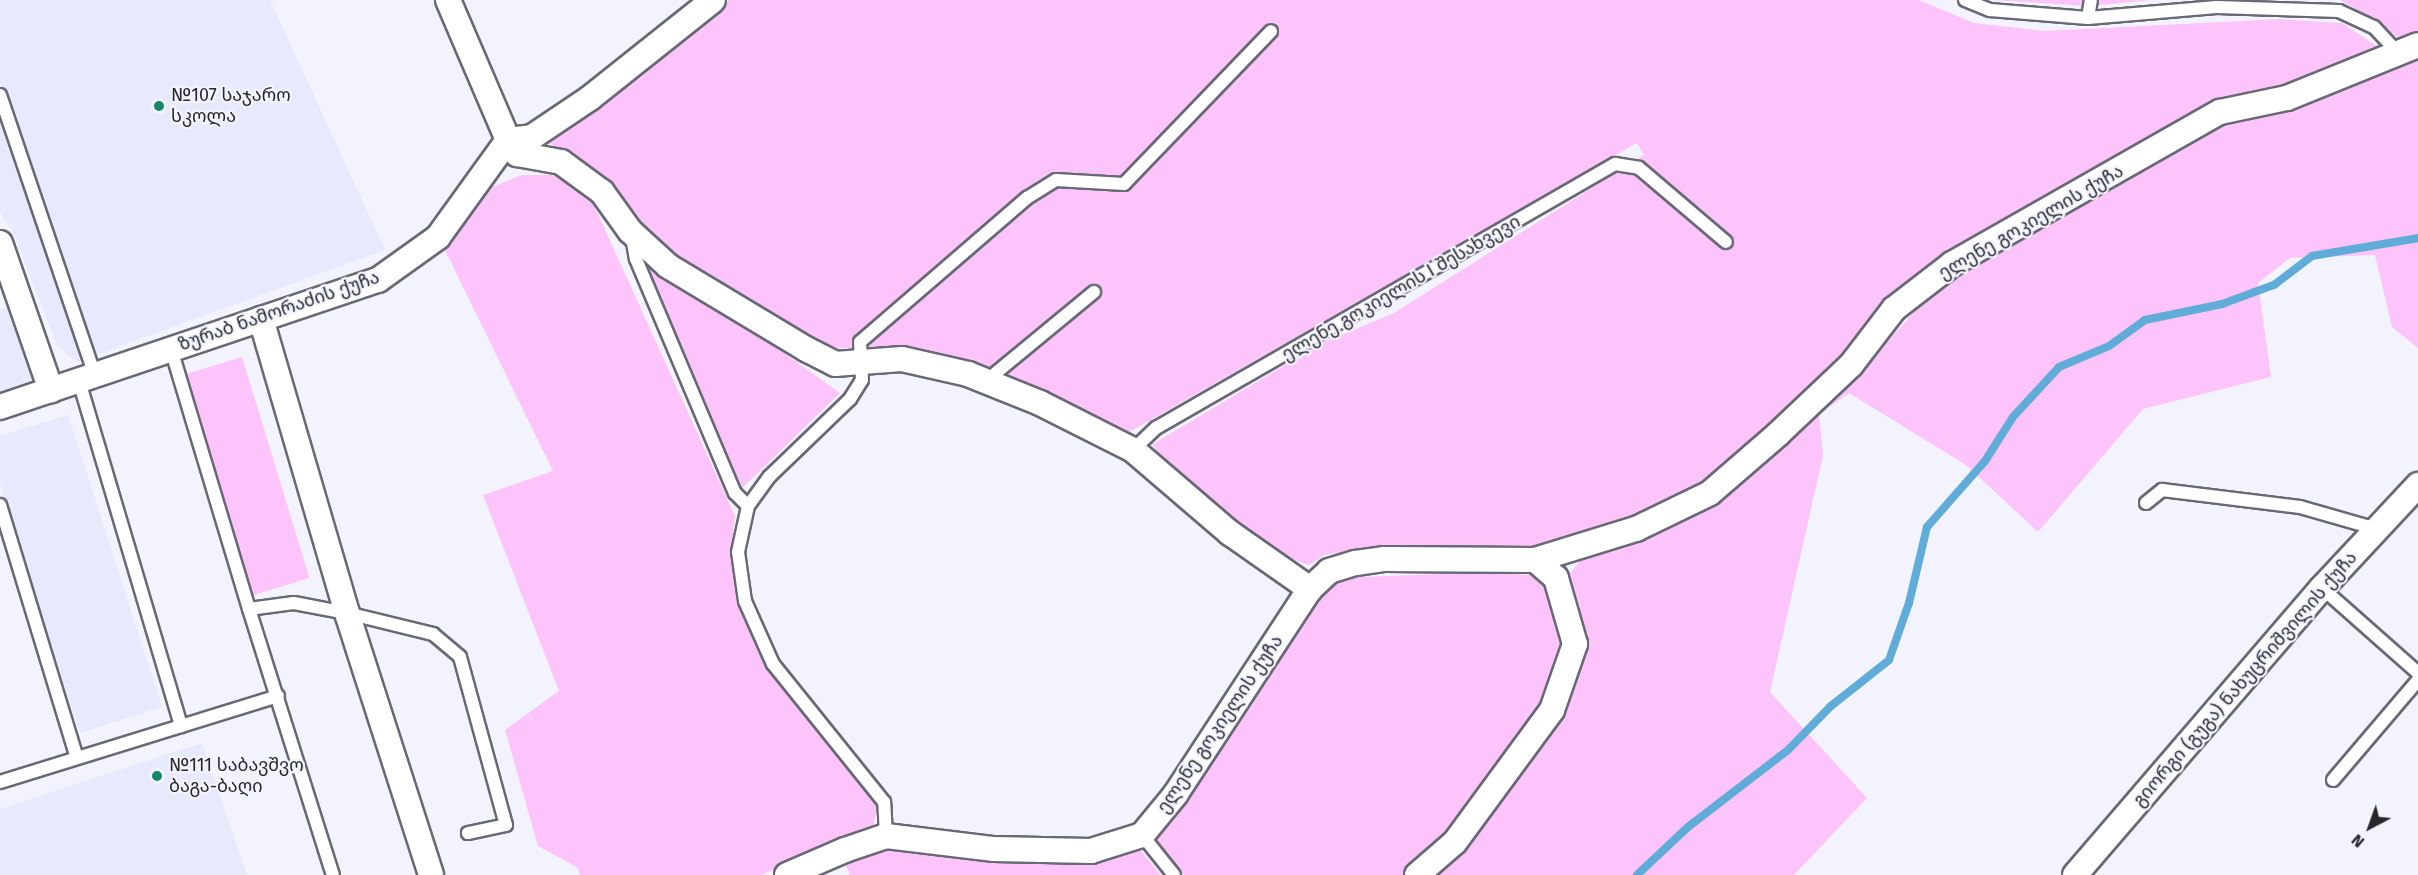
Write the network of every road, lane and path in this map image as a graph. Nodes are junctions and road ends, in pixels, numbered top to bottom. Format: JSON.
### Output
{"nodes":[{"id":1,"x":448,"y":0,"type":"edge"},
{"id":2,"x":713,"y":0,"type":"edge"},
{"id":3,"x":1965,"y":0,"type":"edge"},
{"id":4,"x":2091,"y":0,"type":"edge"},
{"id":5,"x":2302,"y":5,"type":"edge"},
{"id":6,"x":2088,"y":18,"type":"junction"},
{"id":7,"x":1271,"y":31,"type":"dead end"},
{"id":8,"x":2408,"y":49,"type":"edge"},
{"id":9,"x":0,"y":95,"type":"edge"},
{"id":10,"x":508,"y":140,"type":"junction"},
{"id":11,"x":630,"y":231,"type":"junction"},
{"id":12,"x":1726,"y":242,"type":"dead end"},
{"id":13,"x":0,"y":243,"type":"edge"},
{"id":14,"x":1094,"y":292,"type":"dead end"},
{"id":15,"x":261,"y":319,"type":"junction"},
{"id":16,"x":171,"y":349,"type":"junction"},
{"id":17,"x":862,"y":362,"type":"junction"},
{"id":18,"x":87,"y":378,"type":"junction"},
{"id":19,"x":986,"y":381,"type":"junction"},
{"id":20,"x":51,"y":390,"type":"junction"},
{"id":21,"x":0,"y":407,"type":"edge"},
{"id":22,"x":1133,"y":450,"type":"junction"},
{"id":23,"x":2418,"y":485,"type":"edge"},
{"id":24,"x":2146,"y":503,"type":"dead end"},
{"id":25,"x":0,"y":505,"type":"edge"},
{"id":26,"x":748,"y":506,"type":"junction"},
{"id":27,"x":2377,"y":529,"type":"junction"},
{"id":28,"x":1535,"y":560,"type":"junction"},
{"id":29,"x":2322,"y":588,"type":"junction"},
{"id":30,"x":1310,"y":589,"type":"junction"},
{"id":31,"x":249,"y":609,"type":"junction"},
{"id":32,"x":347,"y":613,"type":"junction"},
{"id":33,"x":2418,"y":673,"type":"edge"},
{"id":34,"x":2418,"y":681,"type":"edge"},
{"id":35,"x":278,"y":696,"type":"junction"},
{"id":36,"x":181,"y":726,"type":"junction"},
{"id":37,"x":77,"y":759,"type":"junction"},
{"id":38,"x":2333,"y":780,"type":"dead end"},
{"id":39,"x":0,"y":782,"type":"edge"},
{"id":40,"x":468,"y":833,"type":"dead end"},
{"id":41,"x":1142,"y":835,"type":"junction"},
{"id":42,"x":886,"y":836,"type":"junction"},
{"id":43,"x":333,"y":875,"type":"edge"},
{"id":44,"x":431,"y":875,"type":"edge"},
{"id":45,"x":787,"y":875,"type":"edge"},
{"id":46,"x":1174,"y":875,"type":"edge"},
{"id":47,"x":1417,"y":875,"type":"edge"},
{"id":48,"x":2075,"y":875,"type":"edge"}],
"edges":[{"from":1,"to":10,"type":"street"},
{"from":2,"to":10,"type":"street"},
{"from":3,"to":6,"type":"lane"},
{"from":4,"to":6,"type":"lane"},
{"from":5,"to":6,"type":"lane"},
{"from":5,"to":8,"type":"lane"},
{"from":7,"to":17,"type":"lane"},
{"from":8,"to":28,"type":"street","name":"ელენე გოკიელის ქუჩა"},
{"from":9,"to":18,"type":"lane"},
{"from":10,"to":11,"type":"street"},
{"from":10,"to":15,"type":"street","name":"ზურაბ ნამორაძის ქუჩა"},
{"from":11,"to":17,"type":"street"},
{"from":11,"to":26,"type":"lane"},
{"from":12,"to":22,"type":"lane","name":"ელენე გოკიელის I შესახვევი"},
{"from":13,"to":20,"type":"street"},
{"from":14,"to":19,"type":"lane"},
{"from":15,"to":16,"type":"street","name":"ზურაბ ნამორაძის ქუჩა"},
{"from":15,"to":32,"type":"street"},
{"from":16,"to":18,"type":"street","name":"ზურაბ ნამორაძის ქუჩა"},
{"from":16,"to":31,"type":"lane"},
{"from":17,"to":19,"type":"street"},
{"from":17,"to":26,"type":"lane"},
{"from":18,"to":20,"type":"street","name":"ზურაბ ნამორაძის ქუჩა"},
{"from":18,"to":36,"type":"lane"},
{"from":19,"to":22,"type":"street"},
{"from":20,"to":21,"type":"street","name":"ზურაბ ნამორაძის ქუჩა"},
{"from":22,"to":30,"type":"street"},
{"from":23,"to":27,"type":"street","name":"გიორგი (გუგა) ნახუცრიშვილის ქუჩა"},
{"from":24,"to":27,"type":"lane"},
{"from":25,"to":37,"type":"lane"},
{"from":26,"to":42,"type":"lane"},
{"from":27,"to":29,"type":"street","name":"გიორგი (გუგა) ნახუცრიშვილის ქუჩა"},
{"from":28,"to":30,"type":"street","name":"ელენე გოკიელის ქუჩა"},
{"from":28,"to":47,"type":"street"},
{"from":29,"to":33,"type":"lane"},
{"from":29,"to":48,"type":"street","name":"გიორგი (გუგა) ნახუცრიშვილის ქუჩა"},
{"from":30,"to":41,"type":"street","name":"ელენე გოკიელის ქუჩა"},
{"from":31,"to":32,"type":"lane"},
{"from":31,"to":35,"type":"lane"},
{"from":32,"to":40,"type":"lane"},
{"from":32,"to":44,"type":"street"},
{"from":34,"to":38,"type":"lane"},
{"from":35,"to":36,"type":"lane"},
{"from":35,"to":43,"type":"lane"},
{"from":36,"to":37,"type":"lane"},
{"from":37,"to":39,"type":"lane"},
{"from":41,"to":42,"type":"street"},
{"from":41,"to":46,"type":"lane"},
{"from":42,"to":45,"type":"street"}]}
